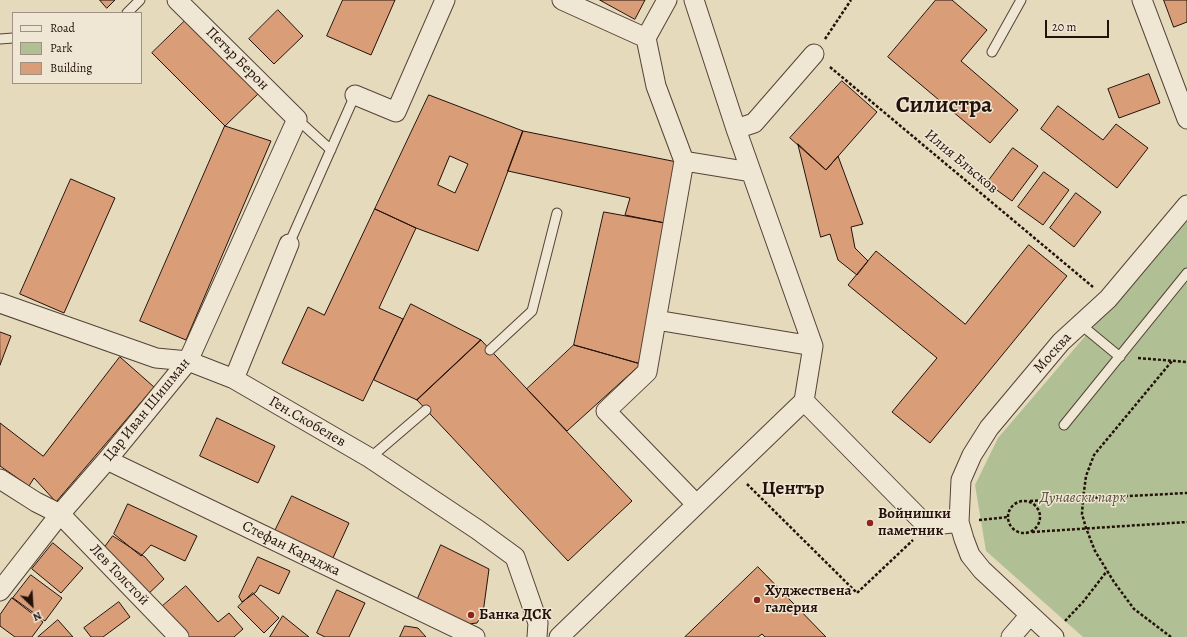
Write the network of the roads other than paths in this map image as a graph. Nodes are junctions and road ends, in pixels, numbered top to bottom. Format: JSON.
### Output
{"nodes":[{"id":1,"x":140,"y":0,"type":"edge"},
{"id":2,"x":177,"y":0,"type":"edge"},
{"id":3,"x":445,"y":0,"type":"edge"},
{"id":4,"x":562,"y":0,"type":"edge"},
{"id":5,"x":667,"y":0,"type":"edge"},
{"id":6,"x":694,"y":0,"type":"edge"},
{"id":7,"x":1020,"y":0,"type":"edge"},
{"id":8,"x":1142,"y":0,"type":"edge"},
{"id":9,"x":127,"y":12,"type":"edge"},
{"id":10,"x":12,"y":38,"type":"edge"},
{"id":11,"x":646,"y":38,"type":"junction"},
{"id":12,"x":0,"y":39,"type":"edge"},
{"id":13,"x":992,"y":52,"type":"dead end"},
{"id":14,"x":814,"y":54,"type":"road end"},
{"id":15,"x":355,"y":95,"type":"joint"},
{"id":16,"x":297,"y":119,"type":"junction"},
{"id":17,"x":1187,"y":119,"type":"edge"},
{"id":18,"x":736,"y":129,"type":"junction"},
{"id":19,"x":331,"y":150,"type":"junction"},
{"id":20,"x":684,"y":161,"type":"junction"},
{"id":21,"x":751,"y":172,"type":"junction"},
{"id":22,"x":1187,"y":205,"type":"edge"},
{"id":23,"x":557,"y":213,"type":"dead end"},
{"id":24,"x":289,"y":244,"type":"joint"},
{"id":25,"x":1187,"y":273,"type":"edge"},
{"id":26,"x":0,"y":303,"type":"edge"},
{"id":27,"x":656,"y":320,"type":"junction"},
{"id":28,"x":1080,"y":324,"type":"junction"},
{"id":29,"x":813,"y":346,"type":"junction"},
{"id":30,"x":490,"y":350,"type":"dead end"},
{"id":31,"x":1120,"y":357,"type":"junction"},
{"id":32,"x":188,"y":361,"type":"junction"},
{"id":33,"x":234,"y":379,"type":"junction"},
{"id":34,"x":804,"y":401,"type":"junction"},
{"id":35,"x":426,"y":410,"type":"dead end"},
{"id":36,"x":1064,"y":425,"type":"dead end"},
{"id":37,"x":370,"y":458,"type":"junction"},
{"id":38,"x":106,"y":460,"type":"junction"},
{"id":39,"x":0,"y":479,"type":"edge"},
{"id":40,"x":696,"y":504,"type":"junction"},
{"id":41,"x":60,"y":514,"type":"junction"},
{"id":42,"x":959,"y":522,"type":"junction"},
{"id":43,"x":0,"y":591,"type":"edge"},
{"id":44,"x":1030,"y":615,"type":"junction"},
{"id":45,"x":1052,"y":636,"type":"edge"},
{"id":46,"x":179,"y":637,"type":"edge"},
{"id":47,"x":475,"y":637,"type":"edge"},
{"id":48,"x":538,"y":637,"type":"edge"},
{"id":49,"x":559,"y":637,"type":"edge"},
{"id":50,"x":1011,"y":637,"type":"edge"}],
"edges":[{"from":1,"to":9,"type":"lane"},
{"from":2,"to":16,"type":"street","name":"Петър Берон"},
{"from":3,"to":15,"type":"street"},
{"from":4,"to":11,"type":"street"},
{"from":5,"to":11,"type":"street"},
{"from":6,"to":18,"type":"street"},
{"from":7,"to":13,"type":"lane"},
{"from":8,"to":17,"type":"street"},
{"from":10,"to":12,"type":"lane"},
{"from":11,"to":20,"type":"street"},
{"from":14,"to":18,"type":"street"},
{"from":15,"to":19,"type":"lane"},
{"from":16,"to":19,"type":"lane"},
{"from":16,"to":32,"type":"street","name":"Цар Иван Шишман"},
{"from":18,"to":21,"type":"street"},
{"from":19,"to":24,"type":"lane"},
{"from":20,"to":21,"type":"street"},
{"from":20,"to":27,"type":"street"},
{"from":21,"to":29,"type":"street"},
{"from":22,"to":28,"type":"street","name":"Москва"},
{"from":23,"to":30,"type":"lane"},
{"from":24,"to":33,"type":"street"},
{"from":25,"to":31,"type":"lane"},
{"from":26,"to":32,"type":"street","name":"Ген.Скобелев"},
{"from":27,"to":29,"type":"street"},
{"from":27,"to":40,"type":"street"},
{"from":28,"to":31,"type":"lane"},
{"from":28,"to":42,"type":"street","name":"Москва"},
{"from":29,"to":34,"type":"street"},
{"from":31,"to":36,"type":"lane"},
{"from":32,"to":33,"type":"street","name":"Ген.Скобелев"},
{"from":32,"to":38,"type":"street","name":"Цар Иван Шишман"},
{"from":33,"to":37,"type":"street","name":"Ген.Скобелев"},
{"from":34,"to":40,"type":"street"},
{"from":34,"to":42,"type":"street"},
{"from":35,"to":37,"type":"lane"},
{"from":37,"to":48,"type":"street","name":"Ген.Скобелев"},
{"from":38,"to":41,"type":"street","name":"Цар Иван Шишман"},
{"from":38,"to":47,"type":"street","name":"Стефан Караджа"},
{"from":39,"to":41,"type":"street"},
{"from":40,"to":49,"type":"street"},
{"from":41,"to":43,"type":"street","name":"Цар Иван Шишман"},
{"from":41,"to":46,"type":"street","name":"Лев Толстой"},
{"from":42,"to":44,"type":"street","name":"Москва"},
{"from":44,"to":45,"type":"street","name":"Москва"},
{"from":44,"to":50,"type":"street"}]}
